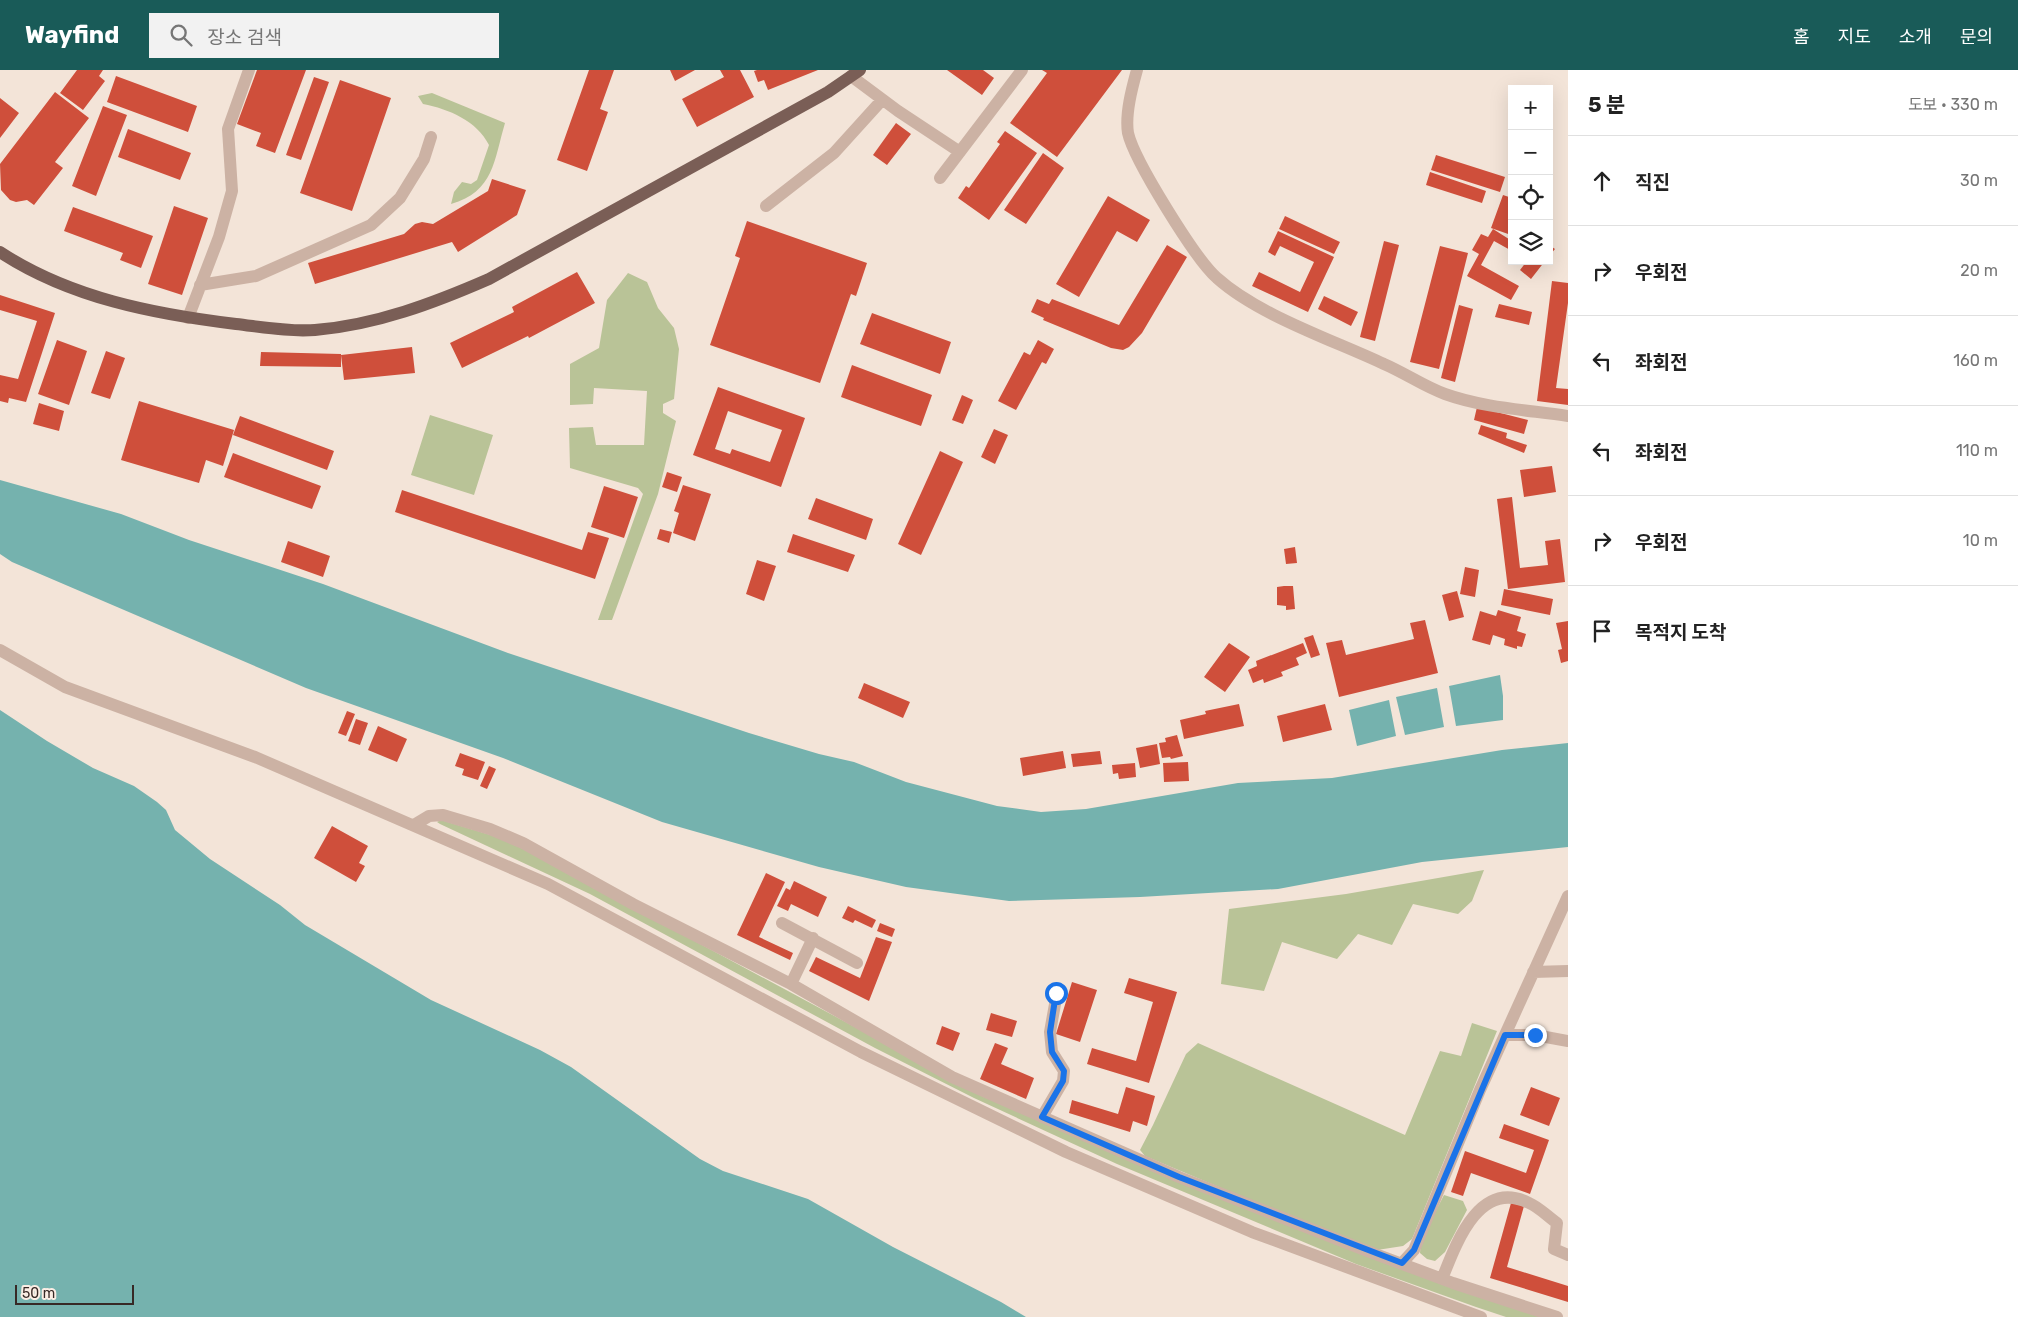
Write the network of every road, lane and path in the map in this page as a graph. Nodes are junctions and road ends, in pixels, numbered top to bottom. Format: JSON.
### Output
{"nodes":[{"id":1,"x":249,"y":70,"type":"edge"},
{"id":2,"x":1022,"y":70,"type":"edge"},
{"id":3,"x":1137,"y":70,"type":"edge"},
{"id":4,"x":856,"y":73,"type":"edge"},
{"id":5,"x":882,"y":100,"type":"junction"},
{"id":6,"x":431,"y":137,"type":"dead end"},
{"id":7,"x":960,"y":152,"type":"junction"},
{"id":8,"x":940,"y":178,"type":"dead end"},
{"id":9,"x":766,"y":206,"type":"dead end"},
{"id":10,"x":0,"y":252,"type":"edge"},
{"id":11,"x":200,"y":285,"type":"junction"},
{"id":12,"x":188,"y":318,"type":"junction"},
{"id":13,"x":1568,"y":416,"type":"edge"},
{"id":14,"x":0,"y":650,"type":"edge"},
{"id":15,"x":414,"y":825,"type":"junction"},
{"id":16,"x":1566,"y":898,"type":"edge"},
{"id":17,"x":782,"y":923,"type":"dead end"},
{"id":18,"x":813,"y":938,"type":"junction"},
{"id":19,"x":856,"y":963,"type":"dead end"},
{"id":20,"x":1568,"y":971,"type":"edge"},
{"id":21,"x":1533,"y":972,"type":"junction"},
{"id":22,"x":791,"y":984,"type":"junction"},
{"id":23,"x":1056,"y":993,"type":"dead end"},
{"id":24,"x":1505,"y":1035,"type":"junction"},
{"id":25,"x":1568,"y":1041,"type":"edge"},
{"id":26,"x":1042,"y":1117,"type":"junction"},
{"id":27,"x":1568,"y":1255,"type":"edge"},
{"id":28,"x":1402,"y":1263,"type":"junction"},
{"id":29,"x":1442,"y":1279,"type":"junction"},
{"id":30,"x":1481,"y":1317,"type":"edge"},
{"id":31,"x":1558,"y":1317,"type":"edge"}],
"edges":[{"from":1,"to":11,"type":"street"},
{"from":2,"to":7,"type":"street"},
{"from":3,"to":13,"type":"street"},
{"from":4,"to":5,"type":"street"},
{"from":4,"to":12,"type":"main road"},
{"from":5,"to":7,"type":"street"},
{"from":5,"to":9,"type":"street"},
{"from":6,"to":11,"type":"street"},
{"from":7,"to":8,"type":"street"},
{"from":10,"to":12,"type":"main road"},
{"from":11,"to":12,"type":"street"},
{"from":14,"to":15,"type":"street"},
{"from":15,"to":22,"type":"street"},
{"from":15,"to":30,"type":"street"},
{"from":16,"to":21,"type":"street"},
{"from":17,"to":18,"type":"street"},
{"from":18,"to":19,"type":"street"},
{"from":18,"to":22,"type":"street"},
{"from":20,"to":21,"type":"street"},
{"from":21,"to":24,"type":"street"},
{"from":22,"to":26,"type":"street"},
{"from":23,"to":26,"type":"street"},
{"from":24,"to":25,"type":"street"},
{"from":24,"to":28,"type":"street"},
{"from":26,"to":28,"type":"street"},
{"from":27,"to":29,"type":"street"},
{"from":28,"to":29,"type":"street"},
{"from":29,"to":31,"type":"street"}]}
